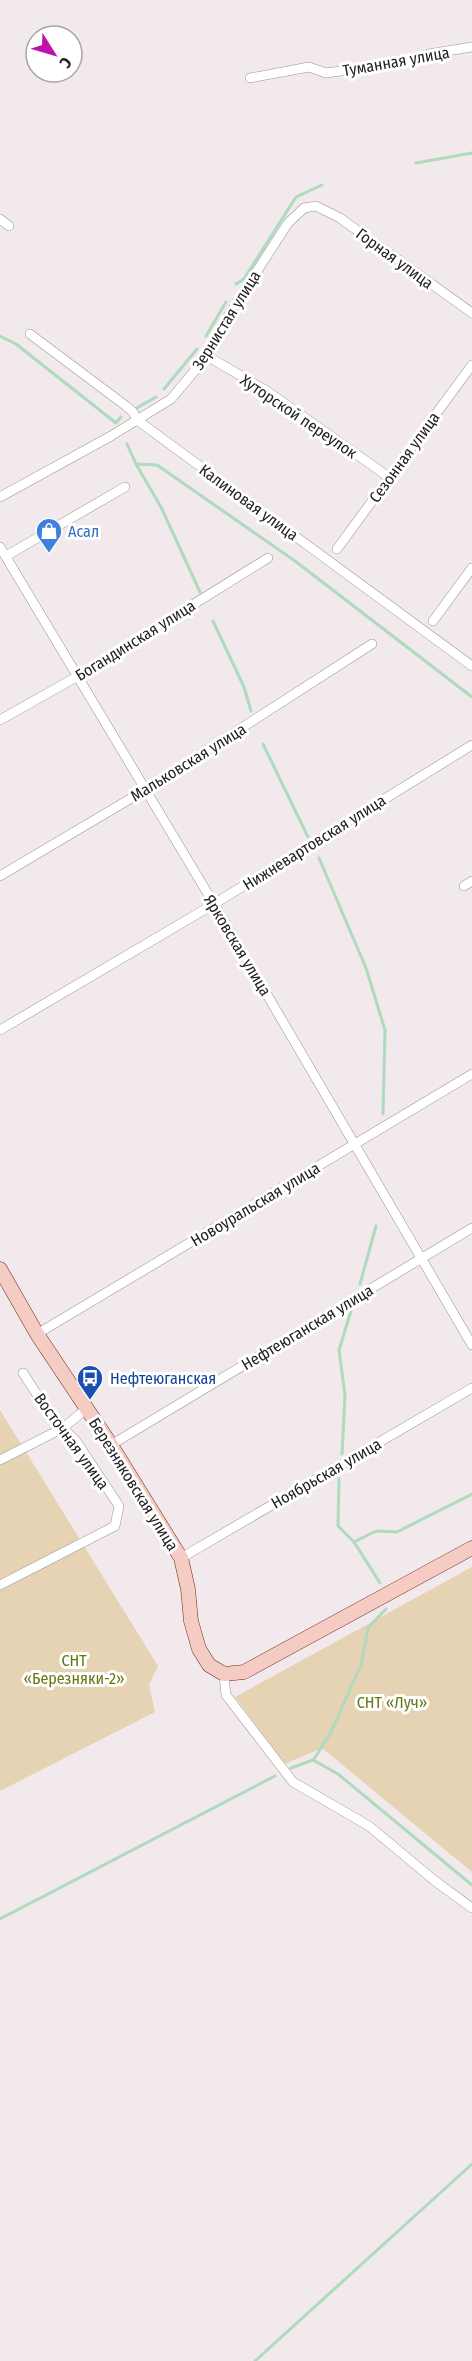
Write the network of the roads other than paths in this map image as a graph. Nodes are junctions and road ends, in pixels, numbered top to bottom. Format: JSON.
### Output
{"nodes":[{"id":1,"x":472,"y":47,"type":"edge"},
{"id":2,"x":250,"y":78,"type":"dead end"},
{"id":3,"x":316,"y":206,"type":"joint"},
{"id":4,"x":0,"y":219,"type":"edge"},
{"id":5,"x":9,"y":226,"type":"dead end"},
{"id":6,"x":472,"y":313,"type":"edge"},
{"id":7,"x":30,"y":334,"type":"dead end"},
{"id":8,"x":207,"y":356,"type":"junction"},
{"id":9,"x":472,"y":365,"type":"edge"},
{"id":10,"x":137,"y":420,"type":"junction"},
{"id":11,"x":390,"y":478,"type":"junction"},
{"id":12,"x":125,"y":487,"type":"dead end"},
{"id":13,"x":0,"y":497,"type":"edge"},
{"id":14,"x":0,"y":547,"type":"edge"},
{"id":15,"x":337,"y":549,"type":"dead end"},
{"id":16,"x":6,"y":556,"type":"junction"},
{"id":17,"x":268,"y":558,"type":"dead end"},
{"id":18,"x":472,"y":568,"type":"edge"},
{"id":19,"x":433,"y":621,"type":"dead end"},
{"id":20,"x":372,"y":644,"type":"dead end"},
{"id":21,"x":472,"y":666,"type":"edge"},
{"id":22,"x":78,"y":676,"type":"junction"},
{"id":23,"x":0,"y":720,"type":"edge"},
{"id":24,"x":472,"y":744,"type":"edge"},
{"id":25,"x":145,"y":790,"type":"junction"},
{"id":26,"x":0,"y":876,"type":"edge"},
{"id":27,"x":214,"y":904,"type":"junction"},
{"id":28,"x":0,"y":1030,"type":"edge"},
{"id":29,"x":472,"y":1074,"type":"edge"},
{"id":30,"x":355,"y":1144,"type":"junction"},
{"id":31,"x":472,"y":1228,"type":"edge"},
{"id":32,"x":421,"y":1258,"type":"junction"},
{"id":33,"x":0,"y":1269,"type":"edge"},
{"id":34,"x":37,"y":1334,"type":"junction"},
{"id":35,"x":472,"y":1345,"type":"edge"},
{"id":36,"x":23,"y":1373,"type":"dead end"},
{"id":37,"x":472,"y":1388,"type":"edge"},
{"id":38,"x":86,"y":1409,"type":"junction"},
{"id":39,"x":63,"y":1428,"type":"junction"},
{"id":40,"x":111,"y":1445,"type":"junction"},
{"id":41,"x":0,"y":1460,"type":"edge"},
{"id":42,"x":472,"y":1548,"type":"edge"},
{"id":43,"x":181,"y":1558,"type":"junction"},
{"id":44,"x":0,"y":1585,"type":"edge"},
{"id":45,"x":224,"y":1674,"type":"junction"},
{"id":46,"x":472,"y":1908,"type":"edge"}],
"edges":[{"from":1,"to":2,"type":"street","name":"Туманная улица"},
{"from":3,"to":6,"type":"street","name":"Горная улица"},
{"from":3,"to":8,"type":"street","name":"Зернистая улица"},
{"from":4,"to":5,"type":"street"},
{"from":7,"to":10,"type":"street","name":"Калиновая улица"},
{"from":8,"to":10,"type":"street","name":"Зернистая улица"},
{"from":8,"to":11,"type":"street","name":"Хуторской переулок"},
{"from":9,"to":11,"type":"street","name":"Сезонная улица"},
{"from":10,"to":13,"type":"street","name":"Зернистая улица"},
{"from":10,"to":21,"type":"street","name":"Калиновая улица"},
{"from":11,"to":15,"type":"street","name":"Сезонная улица"},
{"from":12,"to":16,"type":"street"},
{"from":14,"to":16,"type":"street","name":"Ярковская улица"},
{"from":16,"to":22,"type":"street","name":"Ярковская улица"},
{"from":17,"to":22,"type":"street","name":"Богандинская улица"},
{"from":18,"to":19,"type":"street"},
{"from":20,"to":25,"type":"street","name":"Мальковская улица"},
{"from":22,"to":23,"type":"street","name":"Богандинская улица"},
{"from":22,"to":25,"type":"street","name":"Ярковская улица"},
{"from":24,"to":27,"type":"street","name":"Нижневартовская улица"},
{"from":25,"to":26,"type":"street","name":"Мальковская улица"},
{"from":25,"to":27,"type":"street","name":"Ярковская улица"},
{"from":27,"to":28,"type":"street","name":"Нижневартовская улица"},
{"from":27,"to":30,"type":"street","name":"Ярковская улица"},
{"from":29,"to":30,"type":"street","name":"Новоуральская улица"},
{"from":30,"to":32,"type":"street","name":"Ярковская улица"},
{"from":30,"to":34,"type":"street","name":"Новоуральская улица"},
{"from":31,"to":32,"type":"street","name":"Нефтеюганская улица"},
{"from":32,"to":35,"type":"street","name":"Ярковская улица"},
{"from":32,"to":40,"type":"street","name":"Нефтеюганская улица"},
{"from":33,"to":34,"type":"street","name":"Березняковская улица"},
{"from":34,"to":38,"type":"street","name":"Березняковская улица"},
{"from":36,"to":39,"type":"street","name":"Восточная улица"},
{"from":37,"to":43,"type":"street","name":"Ноябрьская улица"},
{"from":38,"to":39,"type":"street"},
{"from":38,"to":40,"type":"street","name":"Березняковская улица"},
{"from":39,"to":41,"type":"street"},
{"from":39,"to":44,"type":"street","name":"Восточная улица"},
{"from":40,"to":43,"type":"street","name":"Березняковская улица"},
{"from":42,"to":45,"type":"street"},
{"from":43,"to":45,"type":"street","name":"Березняковская улица"},
{"from":45,"to":46,"type":"street"}]}
